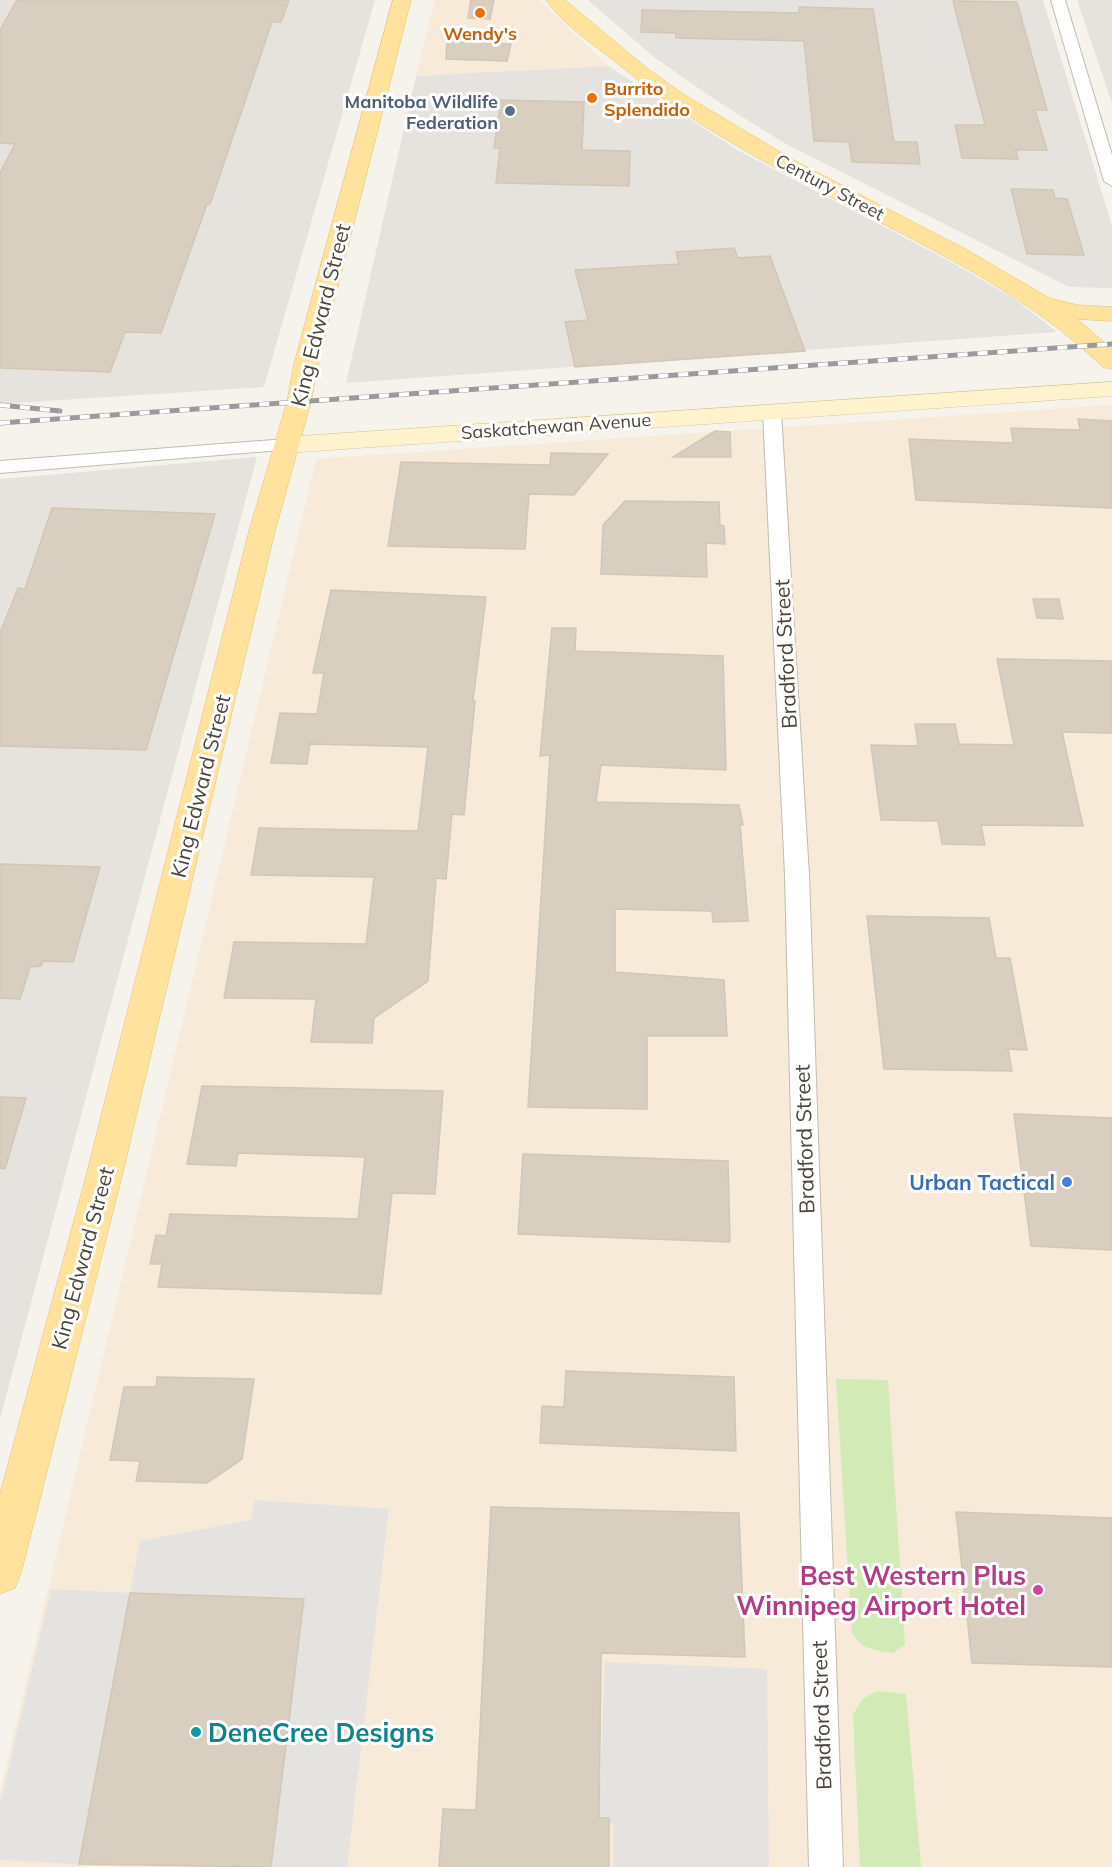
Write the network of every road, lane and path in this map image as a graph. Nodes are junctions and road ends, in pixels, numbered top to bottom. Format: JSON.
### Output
{"nodes":[{"id":1,"x":402,"y":0,"type":"edge"},
{"id":2,"x":555,"y":0,"type":"edge"},
{"id":3,"x":1058,"y":0,"type":"edge"},
{"id":4,"x":1112,"y":181,"type":"edge"},
{"id":5,"x":1038,"y":301,"type":"junction"},
{"id":6,"x":1112,"y":314,"type":"edge"},
{"id":7,"x":1112,"y":362,"type":"edge"},
{"id":8,"x":1112,"y":389,"type":"edge"},
{"id":9,"x":772,"y":412,"type":"junction"},
{"id":10,"x":286,"y":445,"type":"junction"},
{"id":11,"x":0,"y":467,"type":"edge"},
{"id":12,"x":0,"y":1573,"type":"edge"},
{"id":13,"x":826,"y":1867,"type":"edge"}],
"edges":[{"from":1,"to":10,"type":"main road","name":"King Edward Street"},
{"from":2,"to":5,"type":"main road","name":"Century Street"},
{"from":3,"to":4,"type":"street"},
{"from":5,"to":6,"type":"main road"},
{"from":5,"to":7,"type":"main road","name":"Century Street"},
{"from":8,"to":9,"type":"street","name":"Saskatchewan Avenue"},
{"from":9,"to":10,"type":"street","name":"Saskatchewan Avenue"},
{"from":9,"to":13,"type":"street","name":"Bradford Street"},
{"from":10,"to":11,"type":"street","name":"Saskatchewan Avenue"},
{"from":10,"to":12,"type":"main road","name":"King Edward Street"}]}
